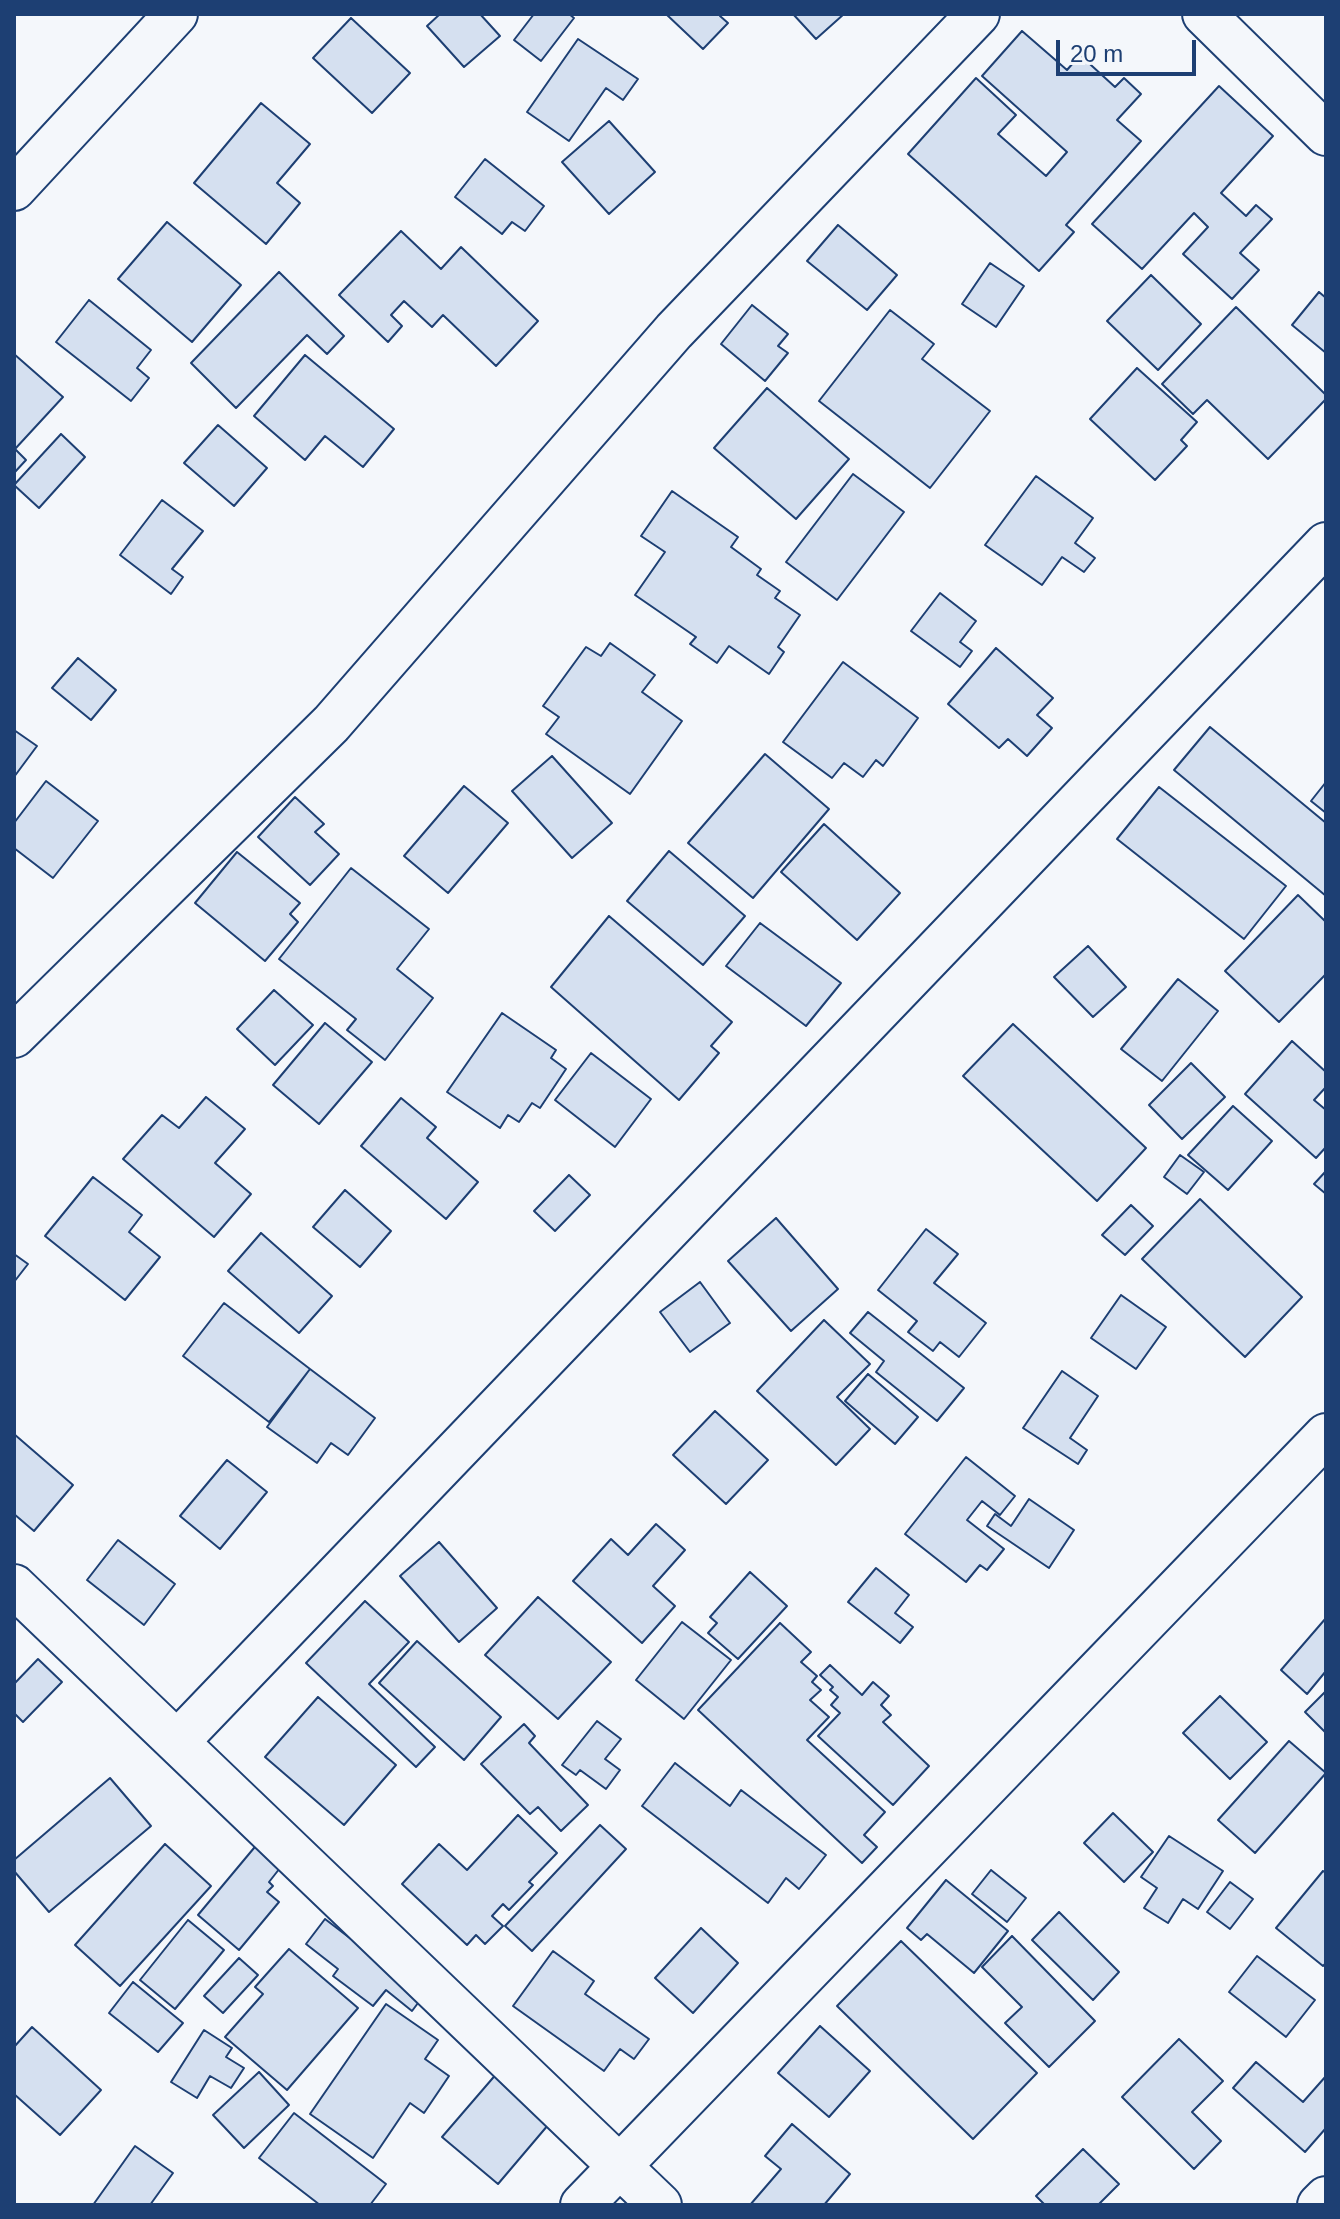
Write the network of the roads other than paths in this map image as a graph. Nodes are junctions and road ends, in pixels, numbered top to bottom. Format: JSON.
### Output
{"nodes":[{"id":1,"x":176,"y":14,"type":"edge"},
{"id":2,"x":978,"y":14,"type":"edge"},
{"id":3,"x":1204,"y":14,"type":"edge"},
{"id":4,"x":1326,"y":134,"type":"edge"},
{"id":5,"x":14,"y":189,"type":"edge"},
{"id":6,"x":1326,"y":544,"type":"edge"},
{"id":7,"x":14,"y":1036,"type":"edge"},
{"id":8,"x":1326,"y":1435,"type":"edge"},
{"id":9,"x":14,"y":1586,"type":"edge"},
{"id":10,"x":178,"y":1741,"type":"junction"},
{"id":11,"x":620,"y":2166,"type":"junction"},
{"id":12,"x":1326,"y":2198,"type":"edge"},
{"id":13,"x":582,"y":2205,"type":"edge"},
{"id":14,"x":660,"y":2205,"type":"edge"},
{"id":15,"x":1319,"y":2205,"type":"edge"}],
"edges":[{"from":1,"to":5,"type":"street"},
{"from":2,"to":7,"type":"street"},
{"from":3,"to":4,"type":"street"},
{"from":6,"to":10,"type":"street"},
{"from":8,"to":11,"type":"street"},
{"from":9,"to":10,"type":"street"},
{"from":10,"to":11,"type":"street"},
{"from":11,"to":13,"type":"street"},
{"from":11,"to":14,"type":"street"},
{"from":12,"to":15,"type":"street"}]}
